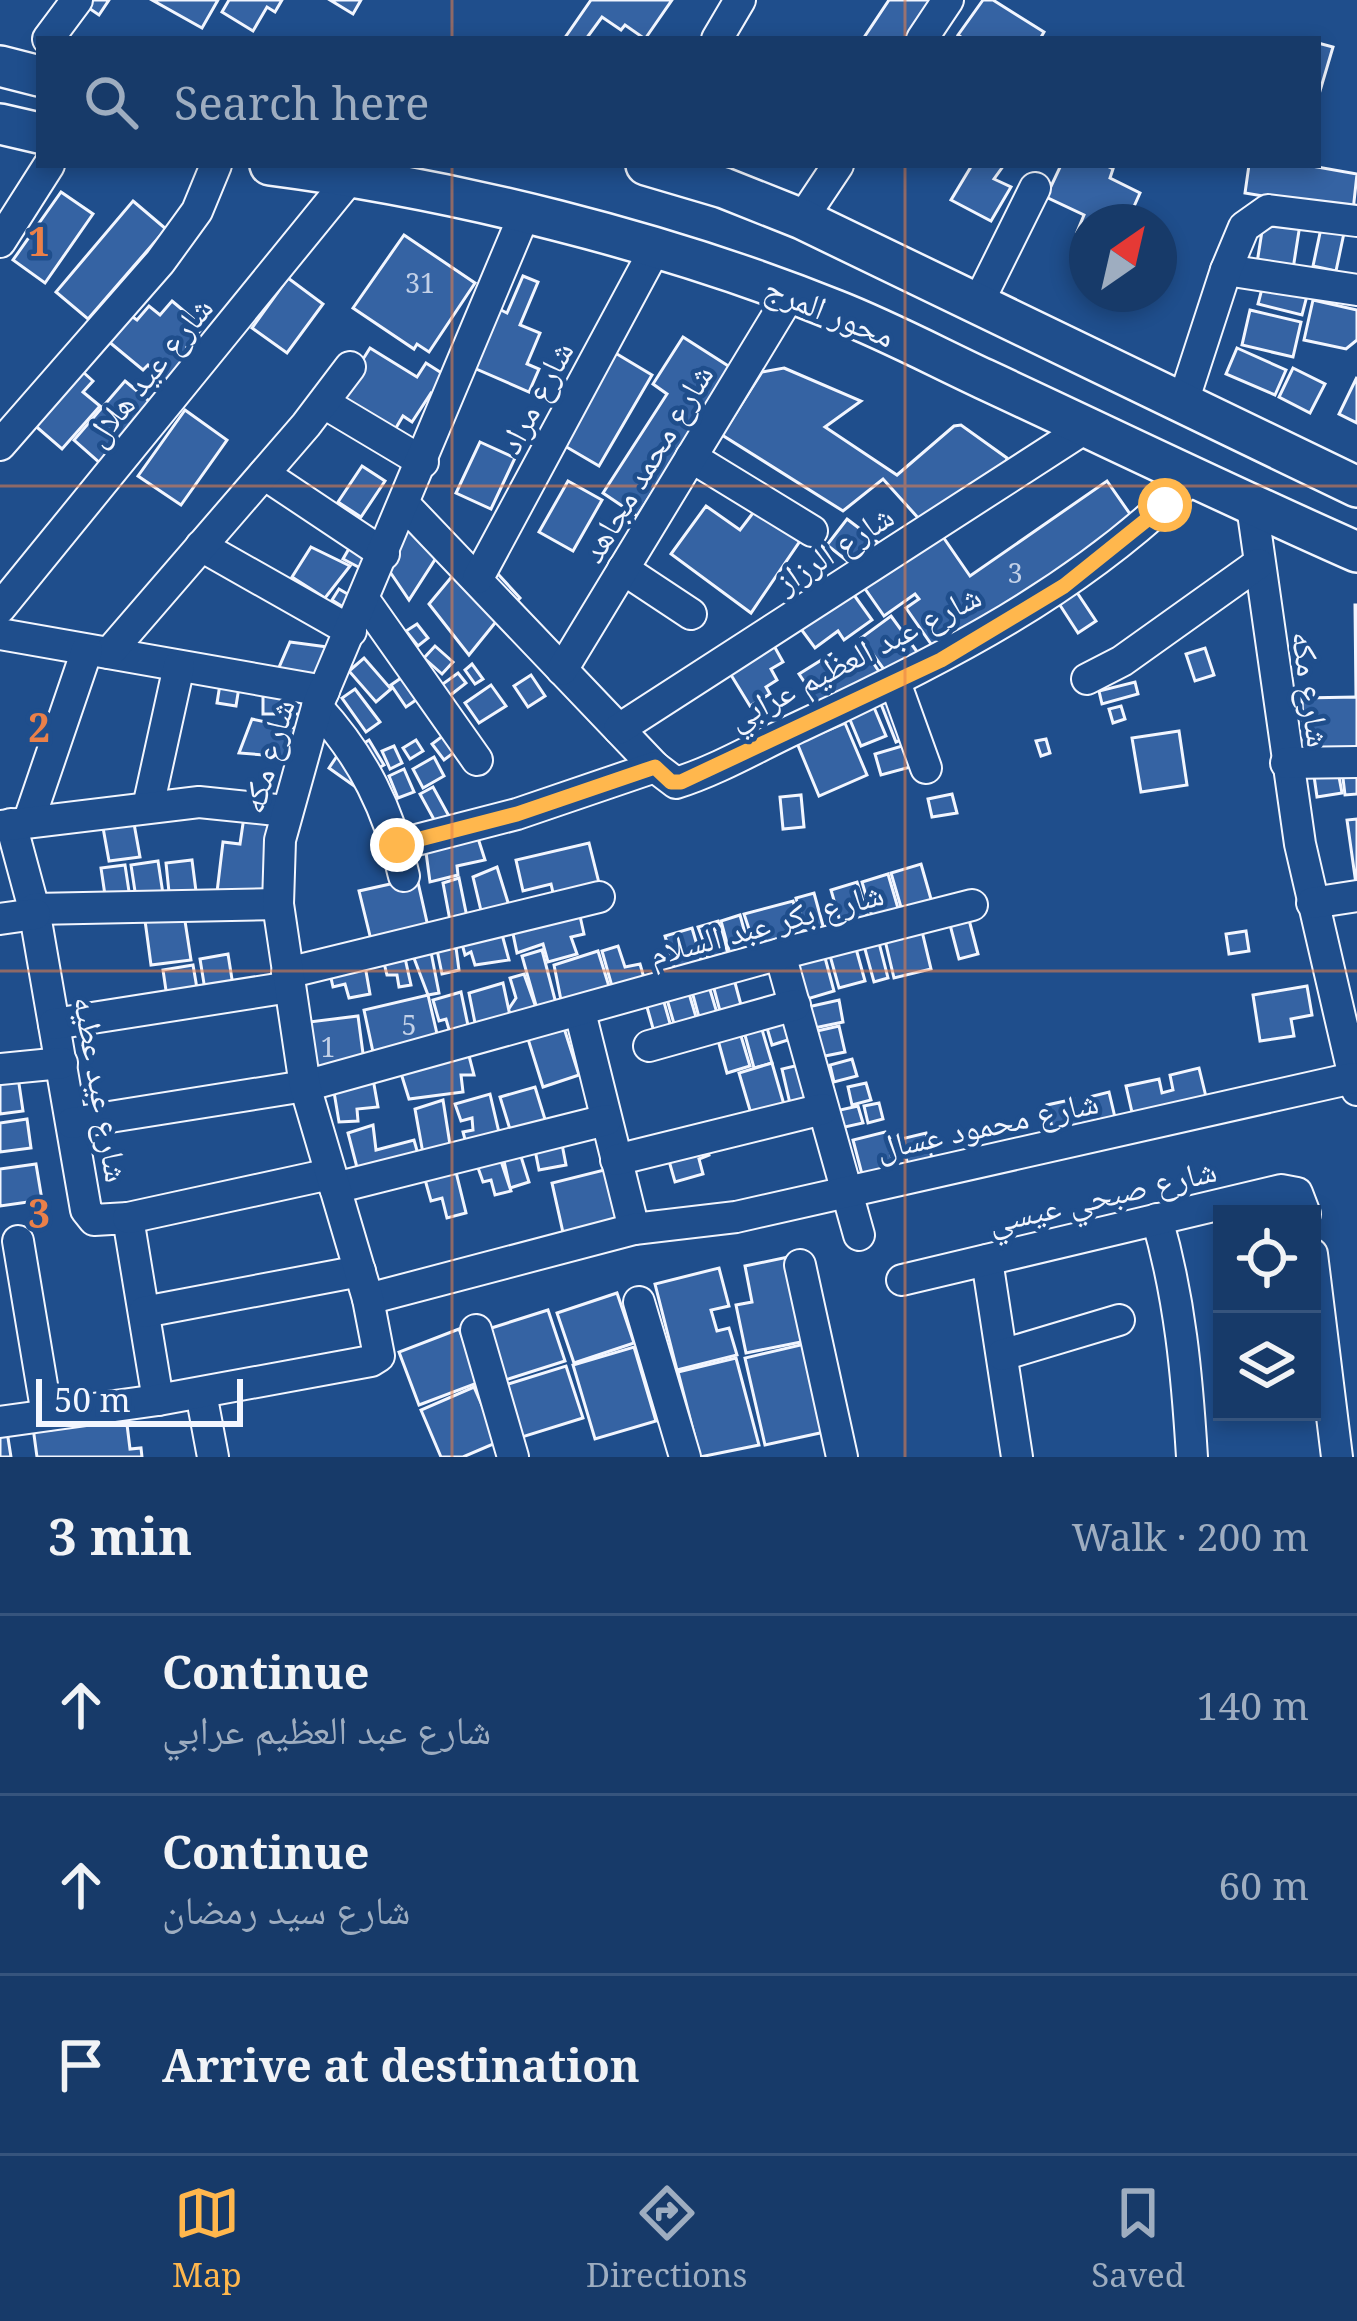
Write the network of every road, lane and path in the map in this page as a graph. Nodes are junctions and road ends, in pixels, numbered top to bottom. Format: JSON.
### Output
{"nodes":[{"id":1,"x":77,"y":0,"type":"edge"},
{"id":2,"x":740,"y":0,"type":"edge"},
{"id":3,"x":949,"y":0,"type":"edge"},
{"id":4,"x":50,"y":36,"type":"edge"},
{"id":5,"x":719,"y":36,"type":"edge"},
{"id":6,"x":924,"y":36,"type":"edge"},
{"id":7,"x":0,"y":124,"type":"edge"},
{"id":8,"x":36,"y":132,"type":"edge"},
{"id":9,"x":47,"y":168,"type":"edge"},
{"id":10,"x":215,"y":168,"type":"edge"},
{"id":11,"x":290,"y":168,"type":"edge"},
{"id":12,"x":656,"y":168,"type":"edge"},
{"id":13,"x":836,"y":168,"type":"edge"},
{"id":14,"x":351,"y":177,"type":"junction"},
{"id":15,"x":459,"y":182,"type":"edge"},
{"id":16,"x":1036,"y":188,"type":"dead end"},
{"id":17,"x":524,"y":214,"type":"junction"},
{"id":18,"x":802,"y":219,"type":"junction"},
{"id":19,"x":1357,"y":221,"type":"edge"},
{"id":20,"x":0,"y":242,"type":"edge"},
{"id":21,"x":655,"y":249,"type":"junction"},
{"id":22,"x":1226,"y":270,"type":"junction"},
{"id":23,"x":1357,"y":290,"type":"edge"},
{"id":24,"x":791,"y":293,"type":"junction"},
{"id":25,"x":977,"y":305,"type":"junction"},
{"id":26,"x":350,"y":368,"type":"dead end"},
{"id":27,"x":324,"y":403,"type":"junction"},
{"id":28,"x":1182,"y":405,"type":"junction"},
{"id":29,"x":1087,"y":427,"type":"junction"},
{"id":30,"x":0,"y":445,"type":"edge"},
{"id":31,"x":691,"y":458,"type":"junction"},
{"id":32,"x":423,"y":462,"type":"junction"},
{"id":33,"x":264,"y":473,"type":"junction"},
{"id":34,"x":1192,"y":478,"type":"junction"},
{"id":35,"x":1357,"y":487,"type":"edge"},
{"id":36,"x":405,"y":505,"type":"junction"},
{"id":37,"x":1252,"y":506,"type":"junction"},
{"id":38,"x":812,"y":531,"type":"dead end"},
{"id":39,"x":201,"y":546,"type":"junction"},
{"id":40,"x":1357,"y":552,"type":"edge"},
{"id":41,"x":384,"y":554,"type":"junction"},
{"id":42,"x":1258,"y":564,"type":"junction"},
{"id":43,"x":623,"y":569,"type":"junction"},
{"id":44,"x":478,"y":578,"type":"junction"},
{"id":45,"x":364,"y":601,"type":"junction"},
{"id":46,"x":0,"y":608,"type":"edge"},
{"id":47,"x":691,"y":614,"type":"dead end"},
{"id":48,"x":351,"y":631,"type":"junction"},
{"id":49,"x":0,"y":634,"type":"edge"},
{"id":50,"x":98,"y":652,"type":"junction"},
{"id":51,"x":179,"y":666,"type":"junction"},
{"id":52,"x":562,"y":670,"type":"junction"},
{"id":53,"x":1088,"y":679,"type":"dead end"},
{"id":54,"x":895,"y":682,"type":"junction"},
{"id":55,"x":320,"y":699,"type":"junction"},
{"id":56,"x":619,"y":729,"type":"junction"},
{"id":57,"x":477,"y":760,"type":"dead end"},
{"id":58,"x":1357,"y":762,"type":"edge"},
{"id":59,"x":1286,"y":763,"type":"junction"},
{"id":60,"x":655,"y":767,"type":"junction"},
{"id":61,"x":926,"y":768,"type":"dead end"},
{"id":62,"x":148,"y":807,"type":"junction"},
{"id":63,"x":286,"y":811,"type":"junction"},
{"id":64,"x":13,"y":823,"type":"edge"},
{"id":65,"x":1357,"y":896,"type":"edge"},
{"id":66,"x":599,"y":897,"type":"dead end"},
{"id":67,"x":1312,"y":903,"type":"junction"},
{"id":68,"x":278,"y":904,"type":"junction"},
{"id":69,"x":972,"y":905,"type":"dead end"},
{"id":70,"x":35,"y":912,"type":"junction"},
{"id":71,"x":0,"y":919,"type":"edge"},
{"id":72,"x":780,"y":954,"type":"junction"},
{"id":73,"x":288,"y":980,"type":"junction"},
{"id":74,"x":795,"y":1006,"type":"junction"},
{"id":75,"x":580,"y":1012,"type":"junction"},
{"id":76,"x":54,"y":1024,"type":"junction"},
{"id":77,"x":649,"y":1046,"type":"dead end"},
{"id":78,"x":62,"y":1063,"type":"junction"},
{"id":79,"x":1354,"y":1068,"type":"edge"},
{"id":80,"x":0,"y":1070,"type":"edge"},
{"id":81,"x":305,"y":1086,"type":"junction"},
{"id":82,"x":823,"y":1109,"type":"junction"},
{"id":83,"x":606,"y":1120,"type":"junction"},
{"id":84,"x":73,"y":1123,"type":"junction"},
{"id":85,"x":616,"y":1160,"type":"junction"},
{"id":86,"x":332,"y":1181,"type":"junction"},
{"id":87,"x":849,"y":1191,"type":"junction"},
{"id":88,"x":1217,"y":1205,"type":"edge"},
{"id":89,"x":1302,"y":1205,"type":"edge"},
{"id":90,"x":1213,"y":1206,"type":"edge"},
{"id":91,"x":128,"y":1217,"type":"junction"},
{"id":92,"x":1157,"y":1219,"type":"junction"},
{"id":93,"x":634,"y":1229,"type":"junction"},
{"id":94,"x":859,"y":1235,"type":"dead end"},
{"id":95,"x":17,"y":1240,"type":"dead end"},
{"id":96,"x":987,"y":1260,"type":"junction"},
{"id":97,"x":800,"y":1265,"type":"dead end"},
{"id":98,"x":902,"y":1280,"type":"dead end"},
{"id":99,"x":364,"y":1285,"type":"junction"},
{"id":100,"x":639,"y":1302,"type":"dead end"},
{"id":101,"x":144,"y":1312,"type":"junction"},
{"id":102,"x":1319,"y":1313,"type":"edge"},
{"id":103,"x":1119,"y":1320,"type":"dead end"},
{"id":104,"x":476,"y":1330,"type":"dead end"},
{"id":105,"x":1002,"y":1355,"type":"junction"},
{"id":106,"x":201,"y":1393,"type":"junction"},
{"id":107,"x":158,"y":1400,"type":"junction"},
{"id":108,"x":47,"y":1415,"type":"junction"},
{"id":109,"x":0,"y":1422,"type":"edge"},
{"id":110,"x":213,"y":1457,"type":"edge"},
{"id":111,"x":513,"y":1457,"type":"edge"},
{"id":112,"x":685,"y":1457,"type":"edge"},
{"id":113,"x":842,"y":1457,"type":"edge"},
{"id":114,"x":1017,"y":1457,"type":"edge"},
{"id":115,"x":1192,"y":1457,"type":"edge"},
{"id":116,"x":1337,"y":1457,"type":"edge"}],
"edges":[{"from":1,"to":4,"type":"street"},
{"from":2,"to":5,"type":"street"},
{"from":3,"to":6,"type":"street"},
{"from":7,"to":8,"type":"main road"},
{"from":9,"to":20,"type":"street"},
{"from":10,"to":30,"type":"street"},
{"from":11,"to":14,"type":"main road","name":"محور المرج"},
{"from":12,"to":18,"type":"main road","name":"محور المرج"},
{"from":13,"to":18,"type":"street"},
{"from":14,"to":15,"type":"main road","name":"محور المرج"},
{"from":14,"to":46,"type":"street","name":"شارع عيد هلال"},
{"from":15,"to":17,"type":"main road","name":"محور المرج"},
{"from":16,"to":25,"type":"street"},
{"from":17,"to":21,"type":"main road","name":"محور المرج"},
{"from":17,"to":32,"type":"street","name":"شارع مكه"},
{"from":18,"to":25,"type":"main road","name":"محور المرج"},
{"from":19,"to":22,"type":"street"},
{"from":21,"to":24,"type":"main road","name":"محور المرج"},
{"from":21,"to":44,"type":"street","name":"شارع مراد"},
{"from":22,"to":23,"type":"street"},
{"from":22,"to":28,"type":"street"},
{"from":24,"to":29,"type":"main road","name":"محور المرج"},
{"from":24,"to":31,"type":"street","name":"شارع محمد مجاهد"},
{"from":25,"to":28,"type":"main road","name":"محور المرج"},
{"from":26,"to":27,"type":"street"},
{"from":27,"to":32,"type":"street"},
{"from":27,"to":33,"type":"street"},
{"from":28,"to":35,"type":"main road","name":"محور المرج"},
{"from":29,"to":34,"type":"main road","name":"محور المرج"},
{"from":29,"to":56,"type":"street","name":"شارع الرزاز"},
{"from":31,"to":38,"type":"street"},
{"from":31,"to":43,"type":"street","name":"شارع محمد مجاهد"},
{"from":32,"to":36,"type":"street","name":"شارع مكه"},
{"from":33,"to":39,"type":"street"},
{"from":33,"to":41,"type":"street"},
{"from":34,"to":37,"type":"main road","name":"محور المرج"},
{"from":34,"to":54,"type":"street","name":"شارع عبد العظيم عرابي"},
{"from":36,"to":41,"type":"street","name":"شارع مكه"},
{"from":36,"to":44,"type":"street"},
{"from":37,"to":40,"type":"main road","name":"محور المرج"},
{"from":37,"to":42,"type":"street","name":"شارع مكه"},
{"from":39,"to":48,"type":"street"},
{"from":39,"to":50,"type":"street"},
{"from":41,"to":45,"type":"street","name":"شارع مكه"},
{"from":42,"to":53,"type":"street"},
{"from":42,"to":59,"type":"street","name":"شارع مكه"},
{"from":43,"to":47,"type":"street"},
{"from":43,"to":52,"type":"street","name":"شارع محمد مجاهد"},
{"from":44,"to":52,"type":"street"},
{"from":45,"to":48,"type":"street","name":"شارع مكه"},
{"from":45,"to":57,"type":"street"},
{"from":48,"to":55,"type":"street","name":"شارع مكه"},
{"from":49,"to":50,"type":"street"},
{"from":50,"to":51,"type":"street"},
{"from":50,"to":64,"type":"street"},
{"from":51,"to":55,"type":"street"},
{"from":51,"to":62,"type":"street"},
{"from":52,"to":56,"type":"street"},
{"from":54,"to":60,"type":"street","name":"شارع عبد العظيم عرابي"},
{"from":54,"to":61,"type":"street"},
{"from":55,"to":60,"type":"street"},
{"from":55,"to":63,"type":"street","name":"شارع مكه"},
{"from":56,"to":60,"type":"street"},
{"from":58,"to":59,"type":"street"},
{"from":59,"to":67,"type":"street","name":"شارع مكه"},
{"from":62,"to":63,"type":"street"},
{"from":62,"to":64,"type":"street"},
{"from":63,"to":68,"type":"street","name":"شارع مكه"},
{"from":64,"to":70,"type":"street","name":"شارع عيد عطيه"},
{"from":65,"to":67,"type":"street"},
{"from":66,"to":73,"type":"street"},
{"from":67,"to":79,"type":"street","name":"شارع مكه"},
{"from":68,"to":70,"type":"street"},
{"from":68,"to":73,"type":"street","name":"شارع مكه"},
{"from":69,"to":72,"type":"street","name":"شارع بكر عبد السلام"},
{"from":70,"to":71,"type":"street"},
{"from":70,"to":76,"type":"street","name":"شارع عيد عطيه"},
{"from":72,"to":74,"type":"street"},
{"from":72,"to":75,"type":"street","name":"شارع بكر عبد السلام"},
{"from":73,"to":76,"type":"street"},
{"from":73,"to":81,"type":"street","name":"شارع مكه"},
{"from":74,"to":77,"type":"street"},
{"from":74,"to":82,"type":"street"},
{"from":75,"to":81,"type":"street","name":"شارع بكر عبد السلام"},
{"from":75,"to":83,"type":"street"},
{"from":76,"to":78,"type":"street","name":"شارع عيد عطيه"},
{"from":78,"to":80,"type":"street"},
{"from":78,"to":84,"type":"street","name":"شارع عيد عطيه"},
{"from":79,"to":87,"type":"street","name":"شارع محمود عسال"},
{"from":81,"to":84,"type":"street","name":"شارع بكر عبد السلام"},
{"from":81,"to":86,"type":"street","name":"شارع مكه"},
{"from":82,"to":85,"type":"street"},
{"from":82,"to":87,"type":"street"},
{"from":83,"to":85,"type":"street"},
{"from":83,"to":86,"type":"street"},
{"from":84,"to":91,"type":"street","name":"شارع عيد عطيه"},
{"from":85,"to":93,"type":"street"},
{"from":86,"to":91,"type":"street"},
{"from":86,"to":99,"type":"street","name":"شارع مكه"},
{"from":87,"to":93,"type":"street","name":"شارع محمود عسال"},
{"from":87,"to":94,"type":"street"},
{"from":88,"to":89,"type":"street","name":"شارع صبحي عيسي"},
{"from":90,"to":92,"type":"street","name":"شارع صبحي عيسي"},
{"from":91,"to":101,"type":"street","name":"شارع عيد عطيه"},
{"from":92,"to":96,"type":"street","name":"شارع صبحي عيسي"},
{"from":92,"to":115,"type":"street"},
{"from":93,"to":99,"type":"street","name":"شارع محمود عسال"},
{"from":95,"to":108,"type":"street"},
{"from":96,"to":98,"type":"street","name":"شارع صبحي عيسي"},
{"from":96,"to":105,"type":"street"},
{"from":97,"to":113,"type":"street"},
{"from":99,"to":101,"type":"street","name":"شارع محمود عسال"},
{"from":99,"to":106,"type":"street","name":"شارع مكه"},
{"from":100,"to":112,"type":"street"},
{"from":101,"to":107,"type":"street","name":"شارع عيد عطيه"},
{"from":102,"to":116,"type":"street"},
{"from":103,"to":105,"type":"street"},
{"from":104,"to":111,"type":"street"},
{"from":105,"to":114,"type":"street"},
{"from":106,"to":107,"type":"street"},
{"from":106,"to":110,"type":"street"},
{"from":107,"to":108,"type":"street"},
{"from":108,"to":109,"type":"street"}]}
